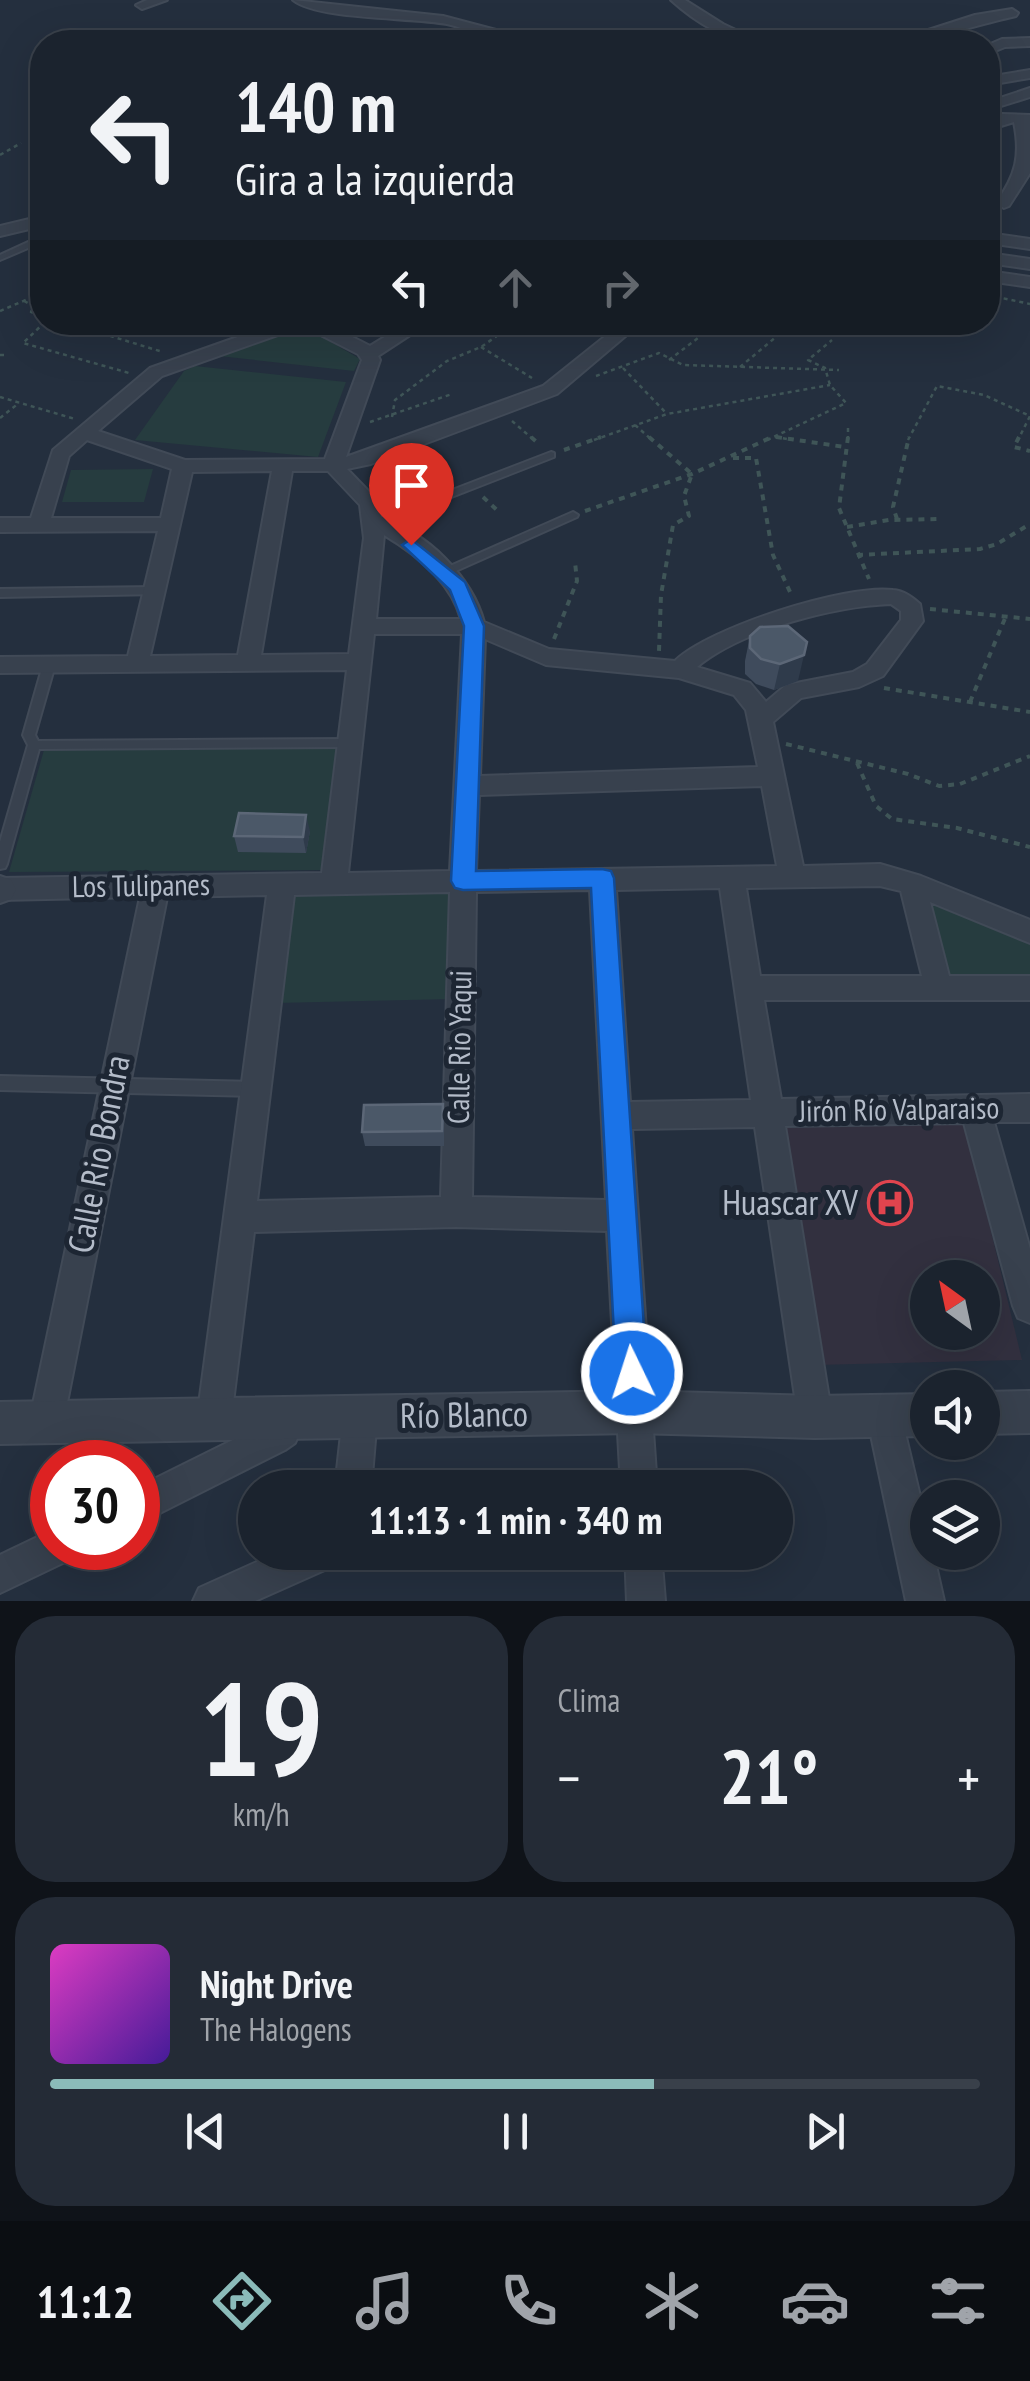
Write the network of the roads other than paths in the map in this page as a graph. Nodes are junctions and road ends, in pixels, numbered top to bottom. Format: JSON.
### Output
{"nodes":[{"id":1,"x":161,"y":0,"type":"edge"},
{"id":2,"x":299,"y":0,"type":"edge"},
{"id":3,"x":677,"y":0,"type":"edge"},
{"id":4,"x":142,"y":5,"type":"dead end"},
{"id":5,"x":1012,"y":13,"type":"dead end"},
{"id":6,"x":480,"y":30,"type":"edge"},
{"id":7,"x":725,"y":30,"type":"edge"},
{"id":8,"x":938,"y":30,"type":"edge"},
{"id":9,"x":1030,"y":42,"type":"edge"},
{"id":10,"x":1000,"y":44,"type":"edge"},
{"id":11,"x":1030,"y":74,"type":"edge"},
{"id":12,"x":1000,"y":80,"type":"edge"},
{"id":13,"x":1030,"y":92,"type":"edge"},
{"id":14,"x":1000,"y":102,"type":"edge"},
{"id":15,"x":1026,"y":119,"type":"edge"},
{"id":16,"x":1000,"y":121,"type":"edge"},
{"id":17,"x":1004,"y":203,"type":"dead end"},
{"id":18,"x":30,"y":223,"type":"edge"},
{"id":19,"x":1030,"y":226,"type":"edge"},
{"id":20,"x":1000,"y":228,"type":"edge"},
{"id":21,"x":0,"y":231,"type":"edge"},
{"id":22,"x":1000,"y":233,"type":"edge"},
{"id":23,"x":30,"y":244,"type":"edge"},
{"id":24,"x":1030,"y":244,"type":"edge"},
{"id":25,"x":0,"y":258,"type":"edge"},
{"id":26,"x":1000,"y":260,"type":"edge"},
{"id":27,"x":1030,"y":264,"type":"edge"},
{"id":28,"x":1000,"y":278,"type":"edge"},
{"id":29,"x":1030,"y":282,"type":"edge"},
{"id":30,"x":262,"y":335,"type":"edge"},
{"id":31,"x":333,"y":335,"type":"edge"},
{"id":32,"x":400,"y":335,"type":"edge"},
{"id":33,"x":618,"y":335,"type":"edge"},
{"id":34,"x":369,"y":354,"type":"junction"},
{"id":35,"x":89,"y":428,"type":"junction"},
{"id":36,"x":551,"y":455,"type":"road end"},
{"id":37,"x":333,"y":465,"type":"junction"},
{"id":38,"x":183,"y":466,"type":"junction"},
{"id":39,"x":283,"y":466,"type":"junction"},
{"id":40,"x":573,"y":515,"type":"road end"},
{"id":41,"x":171,"y":524,"type":"junction"},
{"id":42,"x":374,"y":524,"type":"junction"},
{"id":43,"x":0,"y":526,"type":"edge"},
{"id":44,"x":39,"y":526,"type":"junction"},
{"id":45,"x":444,"y":572,"type":"junction"},
{"id":46,"x":155,"y":591,"type":"junction"},
{"id":47,"x":0,"y":593,"type":"edge"},
{"id":48,"x":474,"y":626,"type":"junction"},
{"id":49,"x":364,"y":627,"type":"junction"},
{"id":50,"x":361,"y":662,"type":"junction"},
{"id":51,"x":248,"y":664,"type":"junction"},
{"id":52,"x":49,"y":665,"type":"junction"},
{"id":53,"x":137,"y":665,"type":"junction"},
{"id":54,"x":0,"y":666,"type":"edge"},
{"id":55,"x":669,"y":668,"type":"junction"},
{"id":56,"x":762,"y":729,"type":"junction"},
{"id":57,"x":351,"y":743,"type":"junction"},
{"id":58,"x":34,"y":746,"type":"junction"},
{"id":59,"x":770,"y":776,"type":"junction"},
{"id":60,"x":468,"y":786,"type":"junction"},
{"id":61,"x":0,"y":864,"type":"edge"},
{"id":62,"x":792,"y":875,"type":"junction"},
{"id":63,"x":731,"y":876,"type":"junction"},
{"id":64,"x":602,"y":878,"type":"junction"},
{"id":65,"x":463,"y":881,"type":"junction"},
{"id":66,"x":334,"y":883,"type":"junction"},
{"id":67,"x":282,"y":884,"type":"junction"},
{"id":68,"x":912,"y":884,"type":"junction"},
{"id":69,"x":156,"y":886,"type":"junction"},
{"id":70,"x":0,"y":889,"type":"edge"},
{"id":71,"x":1030,"y":932,"type":"edge"},
{"id":72,"x":748,"y":988,"type":"junction"},
{"id":73,"x":1030,"y":988,"type":"edge"},
{"id":74,"x":939,"y":990,"type":"junction"},
{"id":75,"x":0,"y":1083,"type":"edge"},
{"id":76,"x":112,"y":1086,"type":"junction"},
{"id":77,"x":256,"y":1089,"type":"junction"},
{"id":78,"x":1030,"y":1108,"type":"edge"},
{"id":79,"x":974,"y":1109,"type":"junction"},
{"id":80,"x":767,"y":1111,"type":"junction"},
{"id":81,"x":616,"y":1116,"type":"junction"},
{"id":82,"x":456,"y":1212,"type":"junction"},
{"id":83,"x":622,"y":1216,"type":"junction"},
{"id":84,"x":240,"y":1217,"type":"junction"},
{"id":85,"x":1030,"y":1306,"type":"edge"},
{"id":86,"x":634,"y":1412,"type":"junction"},
{"id":87,"x":1030,"y":1412,"type":"edge"},
{"id":88,"x":1000,"y":1413,"type":"edge"},
{"id":89,"x":910,"y":1415,"type":"edge"},
{"id":90,"x":290,"y":1416,"type":"junction"},
{"id":91,"x":360,"y":1416,"type":"junction"},
{"id":92,"x":884,"y":1416,"type":"junction"},
{"id":93,"x":815,"y":1417,"type":"junction"},
{"id":94,"x":214,"y":1419,"type":"junction"},
{"id":95,"x":0,"y":1423,"type":"edge"},
{"id":96,"x":46,"y":1423,"type":"junction"},
{"id":97,"x":355,"y":1470,"type":"edge"},
{"id":98,"x":638,"y":1470,"type":"edge"},
{"id":99,"x":160,"y":1495,"type":"edge"},
{"id":100,"x":30,"y":1560,"type":"edge"},
{"id":101,"x":282,"y":1570,"type":"edge"},
{"id":102,"x":644,"y":1570,"type":"edge"},
{"id":103,"x":0,"y":1574,"type":"edge"},
{"id":104,"x":212,"y":1601,"type":"edge"},
{"id":105,"x":646,"y":1601,"type":"edge"},
{"id":106,"x":924,"y":1601,"type":"edge"}],
"edges":[{"from":1,"to":4,"type":"street"},
{"from":2,"to":6,"type":"street"},
{"from":3,"to":7,"type":"street"},
{"from":5,"to":8,"type":"street"},
{"from":9,"to":10,"type":"street"},
{"from":11,"to":12,"type":"street"},
{"from":13,"to":14,"type":"street"},
{"from":15,"to":16,"type":"street"},
{"from":15,"to":17,"type":"street"},
{"from":18,"to":21,"type":"street"},
{"from":19,"to":20,"type":"street"},
{"from":22,"to":24,"type":"street"},
{"from":23,"to":25,"type":"lane"},
{"from":26,"to":27,"type":"street"},
{"from":28,"to":29,"type":"street"},
{"from":30,"to":35,"type":"street"},
{"from":31,"to":34,"type":"street"},
{"from":32,"to":34,"type":"street"},
{"from":33,"to":37,"type":"street"},
{"from":34,"to":37,"type":"street"},
{"from":35,"to":38,"type":"street"},
{"from":35,"to":44,"type":"street"},
{"from":36,"to":42,"type":"lane"},
{"from":37,"to":39,"type":"street"},
{"from":37,"to":42,"type":"street"},
{"from":38,"to":39,"type":"street"},
{"from":38,"to":41,"type":"street"},
{"from":39,"to":51,"type":"street"},
{"from":40,"to":45,"type":"lane"},
{"from":41,"to":44,"type":"street"},
{"from":41,"to":46,"type":"street"},
{"from":42,"to":45,"type":"street"},
{"from":42,"to":49,"type":"street"},
{"from":43,"to":44,"type":"street"},
{"from":45,"to":48,"type":"street"},
{"from":46,"to":47,"type":"lane"},
{"from":46,"to":53,"type":"street"},
{"from":48,"to":49,"type":"street"},
{"from":48,"to":55,"type":"street"},
{"from":48,"to":60,"type":"street","name":"Calle Rio Yaqui"},
{"from":49,"to":50,"type":"street"},
{"from":50,"to":51,"type":"street"},
{"from":50,"to":57,"type":"street"},
{"from":51,"to":53,"type":"street"},
{"from":52,"to":53,"type":"street"},
{"from":52,"to":54,"type":"street"},
{"from":52,"to":58,"type":"lane"},
{"from":55,"to":56,"type":"street"},
{"from":55,"to":56,"type":"street"},
{"from":56,"to":59,"type":"street"},
{"from":57,"to":58,"type":"lane"},
{"from":57,"to":66,"type":"street"},
{"from":58,"to":61,"type":"lane"},
{"from":59,"to":60,"type":"street"},
{"from":59,"to":62,"type":"street"},
{"from":60,"to":65,"type":"street","name":"Calle Rio Yaqui"},
{"from":62,"to":63,"type":"street","name":"Los Tulipanes"},
{"from":62,"to":68,"type":"street","name":"Los Tulipanes"},
{"from":63,"to":64,"type":"street","name":"Los Tulipanes"},
{"from":63,"to":72,"type":"street"},
{"from":64,"to":65,"type":"street","name":"Los Tulipanes"},
{"from":64,"to":81,"type":"street"},
{"from":65,"to":66,"type":"street","name":"Los Tulipanes"},
{"from":65,"to":82,"type":"street","name":"Calle Rio Yaqui"},
{"from":66,"to":67,"type":"street","name":"Los Tulipanes"},
{"from":67,"to":69,"type":"street","name":"Los Tulipanes"},
{"from":67,"to":77,"type":"street"},
{"from":68,"to":71,"type":"street"},
{"from":68,"to":74,"type":"street"},
{"from":69,"to":70,"type":"street","name":"Los Tulipanes"},
{"from":69,"to":76,"type":"street","name":"Calle Rio Bondra"},
{"from":72,"to":74,"type":"street"},
{"from":72,"to":80,"type":"street"},
{"from":73,"to":74,"type":"street"},
{"from":75,"to":76,"type":"lane"},
{"from":76,"to":77,"type":"lane"},
{"from":76,"to":96,"type":"street","name":"Calle Rio Bondra"},
{"from":77,"to":84,"type":"street"},
{"from":78,"to":79,"type":"street","name":"Jirón Río Valparaiso"},
{"from":79,"to":80,"type":"street","name":"Jirón Río Valparaiso"},
{"from":79,"to":85,"type":"street"},
{"from":80,"to":81,"type":"street","name":"Jirón Río Valparaiso"},
{"from":80,"to":93,"type":"street"},
{"from":81,"to":83,"type":"street"},
{"from":82,"to":83,"type":"street"},
{"from":82,"to":84,"type":"street"},
{"from":83,"to":86,"type":"street"},
{"from":84,"to":94,"type":"street"},
{"from":86,"to":91,"type":"street","name":"Río Blanco"},
{"from":86,"to":93,"type":"street","name":"Río Blanco"},
{"from":86,"to":98,"type":"street"},
{"from":87,"to":88,"type":"street"},
{"from":89,"to":92,"type":"street","name":"Río Blanco"},
{"from":90,"to":91,"type":"street","name":"Río Blanco"},
{"from":90,"to":94,"type":"street","name":"Río Blanco"},
{"from":90,"to":99,"type":"street"},
{"from":91,"to":97,"type":"street"},
{"from":92,"to":93,"type":"street","name":"Río Blanco"},
{"from":92,"to":106,"type":"street"},
{"from":94,"to":96,"type":"street","name":"Río Blanco"},
{"from":95,"to":96,"type":"street","name":"Río Blanco"},
{"from":100,"to":103,"type":"street"},
{"from":101,"to":104,"type":"street"},
{"from":102,"to":105,"type":"street"}]}
